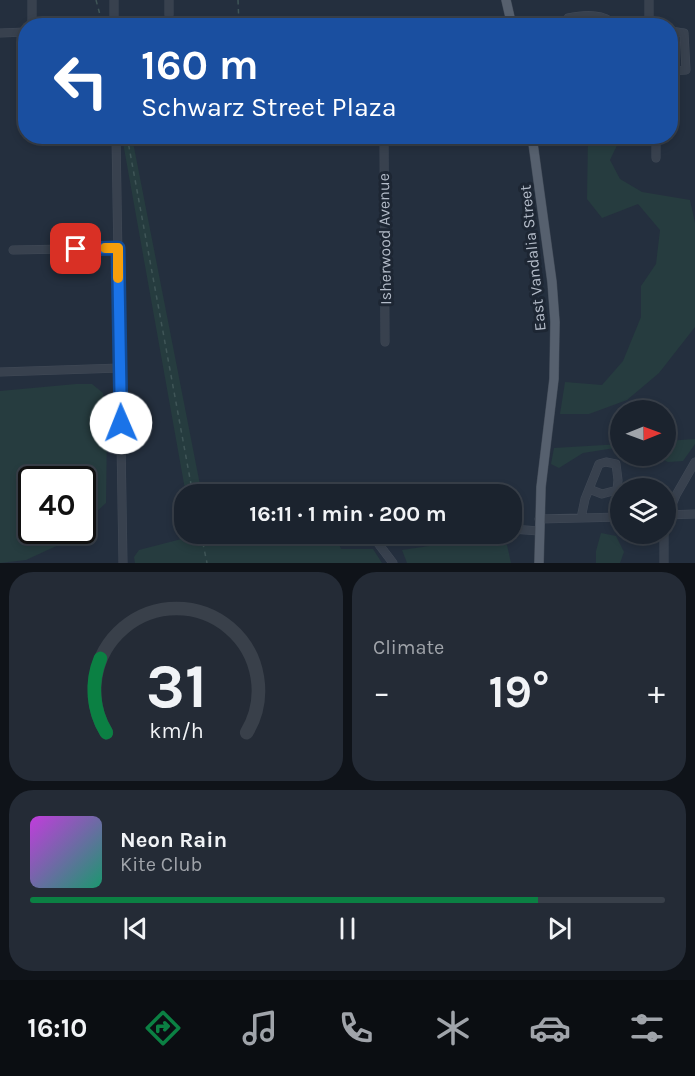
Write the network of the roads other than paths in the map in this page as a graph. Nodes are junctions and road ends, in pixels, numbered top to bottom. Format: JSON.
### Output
{"nodes":[{"id":1,"x":32,"y":0,"type":"edge"},
{"id":2,"x":114,"y":0,"type":"edge"},
{"id":3,"x":169,"y":0,"type":"edge"},
{"id":4,"x":506,"y":0,"type":"edge"},
{"id":5,"x":649,"y":0,"type":"edge"},
{"id":6,"x":169,"y":15,"type":"dead end"},
{"id":7,"x":32,"y":18,"type":"edge"},
{"id":8,"x":114,"y":18,"type":"edge"},
{"id":9,"x":510,"y":18,"type":"edge"},
{"id":10,"x":568,"y":18,"type":"edge"},
{"id":11,"x":605,"y":18,"type":"edge"},
{"id":12,"x":649,"y":18,"type":"edge"},
{"id":13,"x":18,"y":32,"type":"edge"},
{"id":14,"x":678,"y":32,"type":"edge"},
{"id":15,"x":0,"y":33,"type":"edge"},
{"id":16,"x":678,"y":71,"type":"edge"},
{"id":17,"x":116,"y":144,"type":"edge"},
{"id":18,"x":384,"y":144,"type":"edge"},
{"id":19,"x":533,"y":144,"type":"edge"},
{"id":20,"x":656,"y":144,"type":"edge"},
{"id":21,"x":656,"y":158,"type":"dead end"},
{"id":22,"x":118,"y":248,"type":"junction"},
{"id":23,"x":13,"y":250,"type":"dead end"},
{"id":24,"x":385,"y":342,"type":"dead end"},
{"id":25,"x":120,"y":368,"type":"junction"},
{"id":26,"x":0,"y":372,"type":"edge"},
{"id":27,"x":695,"y":462,"type":"edge"},
{"id":28,"x":589,"y":489,"type":"junction"},
{"id":29,"x":676,"y":495,"type":"edge"},
{"id":30,"x":695,"y":514,"type":"edge"},
{"id":31,"x":676,"y":516,"type":"edge"},
{"id":32,"x":610,"y":517,"type":"edge"},
{"id":33,"x":581,"y":518,"type":"junction"},
{"id":34,"x":539,"y":519,"type":"junction"},
{"id":35,"x":522,"y":530,"type":"edge"},
{"id":36,"x":539,"y":531,"type":"junction"},
{"id":37,"x":379,"y":544,"type":"edge"},
{"id":38,"x":664,"y":544,"type":"edge"},
{"id":39,"x":123,"y":563,"type":"edge"},
{"id":40,"x":393,"y":563,"type":"edge"},
{"id":41,"x":539,"y":563,"type":"edge"},
{"id":42,"x":664,"y":563,"type":"edge"}],
"edges":[{"from":1,"to":7,"type":"street"},
{"from":2,"to":8,"type":"street"},
{"from":3,"to":6,"type":"street"},
{"from":4,"to":9,"type":"main road"},
{"from":5,"to":12,"type":"street"},
{"from":10,"to":11,"type":"street"},
{"from":13,"to":15,"type":"street"},
{"from":14,"to":16,"type":"street"},
{"from":17,"to":22,"type":"street"},
{"from":18,"to":24,"type":"street","name":"Isherwood Avenue"},
{"from":19,"to":34,"type":"main road","name":"East Vandalia Street"},
{"from":20,"to":21,"type":"street"},
{"from":22,"to":23,"type":"street"},
{"from":22,"to":25,"type":"street"},
{"from":25,"to":26,"type":"street"},
{"from":25,"to":39,"type":"street"},
{"from":27,"to":29,"type":"street"},
{"from":28,"to":28,"type":"street"},
{"from":28,"to":33,"type":"street"},
{"from":30,"to":31,"type":"street"},
{"from":32,"to":33,"type":"street"},
{"from":33,"to":34,"type":"street"},
{"from":34,"to":36,"type":"main road","name":"East Vandalia Street"},
{"from":35,"to":36,"type":"street"},
{"from":36,"to":41,"type":"main road","name":"East Vandalia Street"},
{"from":37,"to":40,"type":"street"},
{"from":38,"to":42,"type":"street"}]}
